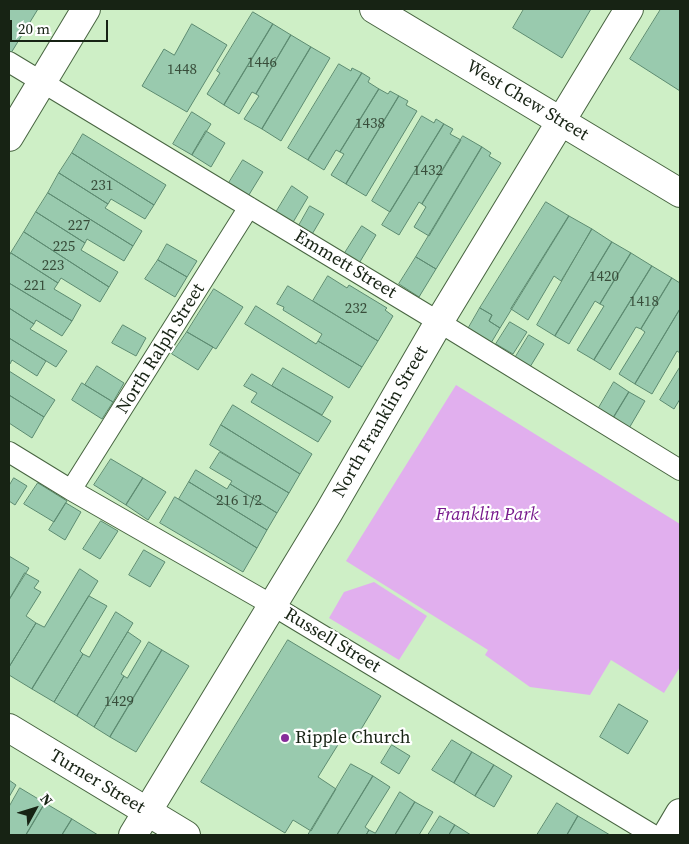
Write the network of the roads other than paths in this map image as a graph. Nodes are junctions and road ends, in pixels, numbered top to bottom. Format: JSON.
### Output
{"nodes":[{"id":1,"x":86,"y":9,"type":"edge"},
{"id":2,"x":374,"y":9,"type":"edge"},
{"id":3,"x":629,"y":9,"type":"edge"},
{"id":4,"x":9,"y":62,"type":"edge"},
{"id":5,"x":42,"y":82,"type":"junction"},
{"id":6,"x":560,"y":121,"type":"junction"},
{"id":7,"x":9,"y":137,"type":"edge"},
{"id":8,"x":680,"y":193,"type":"edge"},
{"id":9,"x":250,"y":207,"type":"junction"},
{"id":10,"x":439,"y":322,"type":"junction"},
{"id":11,"x":9,"y":452,"type":"edge"},
{"id":12,"x":680,"y":470,"type":"edge"},
{"id":13,"x":71,"y":490,"type":"junction"},
{"id":14,"x":272,"y":606,"type":"junction"},
{"id":15,"x":9,"y":728,"type":"edge"},
{"id":16,"x":147,"y":812,"type":"junction"},
{"id":17,"x":680,"y":813,"type":"edge"},
{"id":18,"x":133,"y":835,"type":"edge"},
{"id":19,"x":186,"y":835,"type":"edge"},
{"id":20,"x":653,"y":835,"type":"edge"},
{"id":21,"x":667,"y":835,"type":"edge"}],
"edges":[{"from":1,"to":5,"type":"street"},
{"from":2,"to":6,"type":"street","name":"West Chew Street"},
{"from":3,"to":6,"type":"street","name":"North Franklin Street"},
{"from":4,"to":5,"type":"lane","name":"Emmett Street"},
{"from":5,"to":7,"type":"street"},
{"from":5,"to":9,"type":"lane","name":"Emmett Street"},
{"from":6,"to":8,"type":"street","name":"West Chew Street"},
{"from":6,"to":10,"type":"street","name":"North Franklin Street"},
{"from":9,"to":10,"type":"lane","name":"Emmett Street"},
{"from":9,"to":13,"type":"lane","name":"North Ralph Street"},
{"from":10,"to":12,"type":"lane","name":"Emmett Street"},
{"from":10,"to":14,"type":"street","name":"North Franklin Street"},
{"from":11,"to":13,"type":"lane","name":"Russell Street"},
{"from":13,"to":14,"type":"lane","name":"Russell Street"},
{"from":14,"to":16,"type":"street","name":"North Franklin Street"},
{"from":14,"to":20,"type":"lane","name":"Russell Street"},
{"from":15,"to":16,"type":"street","name":"Turner Street"},
{"from":16,"to":18,"type":"street","name":"North Franklin Street"},
{"from":16,"to":19,"type":"street","name":"Turner Street"},
{"from":17,"to":21,"type":"street"}]}
